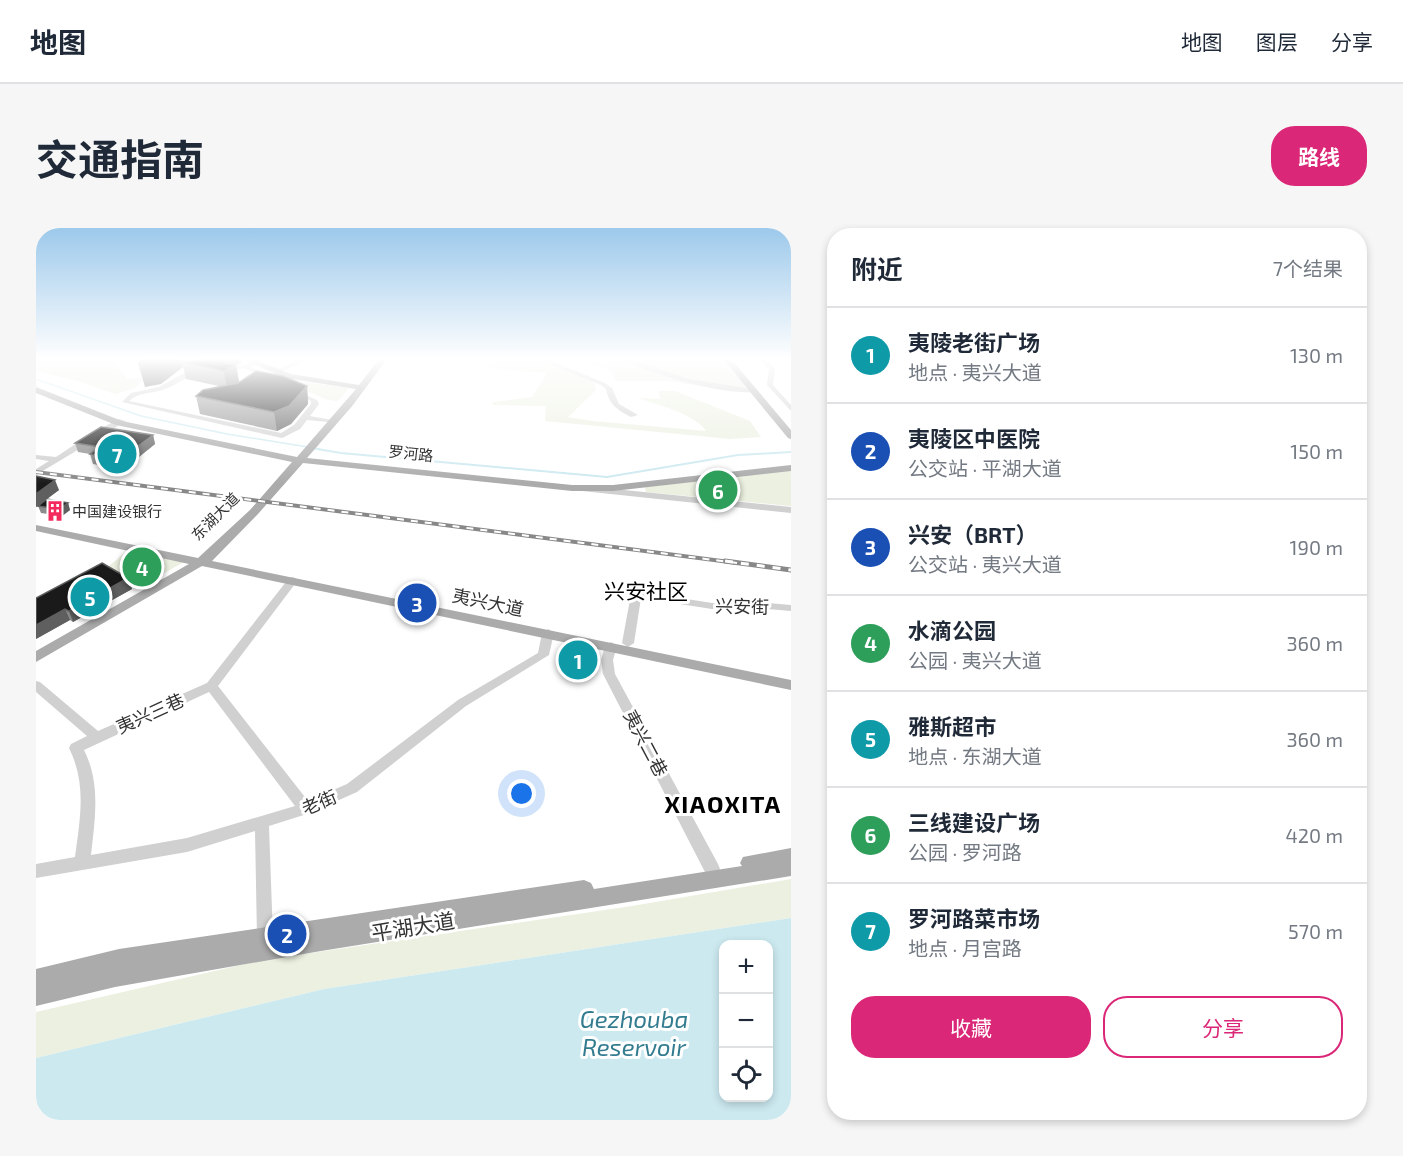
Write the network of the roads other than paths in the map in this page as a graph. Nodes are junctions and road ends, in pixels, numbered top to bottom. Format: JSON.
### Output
{"nodes":[{"id":1,"x":66,"y":401,"type":"edge"},
{"id":2,"x":127,"y":401,"type":"edge"},
{"id":3,"x":314,"y":401,"type":"edge"},
{"id":4,"x":346,"y":401,"type":"edge"},
{"id":5,"x":348,"y":401,"type":"edge"},
{"id":6,"x":611,"y":401,"type":"edge"},
{"id":7,"x":763,"y":401,"type":"edge"},
{"id":8,"x":773,"y":401,"type":"edge"},
{"id":9,"x":634,"y":415,"type":"dead end"},
{"id":10,"x":304,"y":417,"type":"junction"},
{"id":11,"x":328,"y":420,"type":"junction"},
{"id":12,"x":120,"y":422,"type":"junction"},
{"id":13,"x":791,"y":424,"type":"edge"},
{"id":14,"x":791,"y":436,"type":"edge"},
{"id":15,"x":313,"y":441,"type":"junction"},
{"id":16,"x":36,"y":457,"type":"edge"},
{"id":17,"x":297,"y":458,"type":"junction"},
{"id":18,"x":56,"y":459,"type":"junction"},
{"id":19,"x":791,"y":466,"type":"edge"},
{"id":20,"x":36,"y":473,"type":"edge"},
{"id":21,"x":644,"y":484,"type":"junction"},
{"id":22,"x":572,"y":488,"type":"junction"},
{"id":23,"x":650,"y":496,"type":"junction"},
{"id":24,"x":791,"y":510,"type":"edge"},
{"id":25,"x":36,"y":523,"type":"edge"},
{"id":26,"x":36,"y":528,"type":"edge"},
{"id":27,"x":201,"y":559,"type":"junction"},
{"id":28,"x":293,"y":580,"type":"junction"},
{"id":29,"x":791,"y":608,"type":"edge"},
{"id":30,"x":548,"y":633,"type":"junction"},
{"id":31,"x":628,"y":643,"type":"junction"},
{"id":32,"x":611,"y":646,"type":"junction"},
{"id":33,"x":36,"y":648,"type":"edge"},
{"id":34,"x":36,"y":657,"type":"edge"},
{"id":35,"x":791,"y":677,"type":"edge"},
{"id":36,"x":36,"y":685,"type":"edge"},
{"id":37,"x":791,"y":685,"type":"edge"},
{"id":38,"x":211,"y":686,"type":"junction"},
{"id":39,"x":97,"y":737,"type":"junction"},
{"id":40,"x":305,"y":809,"type":"junction"},
{"id":41,"x":262,"y":824,"type":"junction"},
{"id":42,"x":791,"y":856,"type":"edge"},
{"id":43,"x":82,"y":862,"type":"junction"},
{"id":44,"x":791,"y":867,"type":"edge"},
{"id":45,"x":712,"y":869,"type":"junction"},
{"id":46,"x":36,"y":871,"type":"edge"},
{"id":47,"x":265,"y":938,"type":"junction"},
{"id":48,"x":36,"y":980,"type":"edge"},
{"id":49,"x":36,"y":995,"type":"edge"}],
"edges":[{"from":1,"to":12,"type":"main road","name":"罗河路"},
{"from":2,"to":10,"type":"street"},
{"from":3,"to":10,"type":"street"},
{"from":4,"to":11,"type":"main road","name":"东湖大道"},
{"from":5,"to":15,"type":"main road","name":"东湖大道"},
{"from":6,"to":9,"type":"street"},
{"from":7,"to":14,"type":"main road"},
{"from":8,"to":13,"type":"main road"},
{"from":10,"to":11,"type":"street"},
{"from":11,"to":15,"type":"main road","name":"东湖大道"},
{"from":12,"to":17,"type":"main road","name":"罗河路"},
{"from":12,"to":18,"type":"street"},
{"from":15,"to":17,"type":"main road","name":"东湖大道"},
{"from":16,"to":18,"type":"street"},
{"from":17,"to":19,"type":"main road","name":"罗河路"},
{"from":17,"to":22,"type":"main road","name":"罗河路"},
{"from":17,"to":27,"type":"main road","name":"东湖大道"},
{"from":18,"to":20,"type":"street"},
{"from":19,"to":21,"type":"main road","name":"罗河路"},
{"from":21,"to":22,"type":"main road","name":"罗河路"},
{"from":21,"to":23,"type":"street"},
{"from":22,"to":23,"type":"street","name":"罗河路"},
{"from":23,"to":24,"type":"street","name":"罗河路"},
{"from":25,"to":27,"type":"main road","name":"夷兴大道"},
{"from":26,"to":27,"type":"main road","name":"夷兴大道"},
{"from":27,"to":28,"type":"main road","name":"夷兴大道"},
{"from":27,"to":31,"type":"main road","name":"夷兴大道"},
{"from":27,"to":33,"type":"main road","name":"东湖大道"},
{"from":27,"to":34,"type":"main road","name":"东湖大道"},
{"from":28,"to":30,"type":"main road","name":"夷兴大道"},
{"from":28,"to":38,"type":"street","name":"夷兴三巷"},
{"from":29,"to":31,"type":"street","name":"兴安街"},
{"from":30,"to":32,"type":"main road","name":"夷兴大道"},
{"from":30,"to":40,"type":"street","name":"老街"},
{"from":31,"to":35,"type":"main road","name":"夷兴大道"},
{"from":32,"to":37,"type":"main road","name":"夷兴大道"},
{"from":32,"to":45,"type":"street","name":"夷兴二巷"},
{"from":36,"to":39,"type":"street","name":"夷兴三巷"},
{"from":38,"to":39,"type":"street","name":"夷兴三巷"},
{"from":38,"to":40,"type":"street"},
{"from":39,"to":43,"type":"street"},
{"from":40,"to":41,"type":"street","name":"老街"},
{"from":41,"to":43,"type":"street","name":"老街"},
{"from":41,"to":47,"type":"street"},
{"from":42,"to":45,"type":"main road","name":"平湖大道"},
{"from":43,"to":46,"type":"street","name":"老街"},
{"from":44,"to":49,"type":"main road","name":"平湖大道"},
{"from":45,"to":47,"type":"main road","name":"平湖大道"},
{"from":47,"to":48,"type":"main road","name":"平湖大道"}]}
